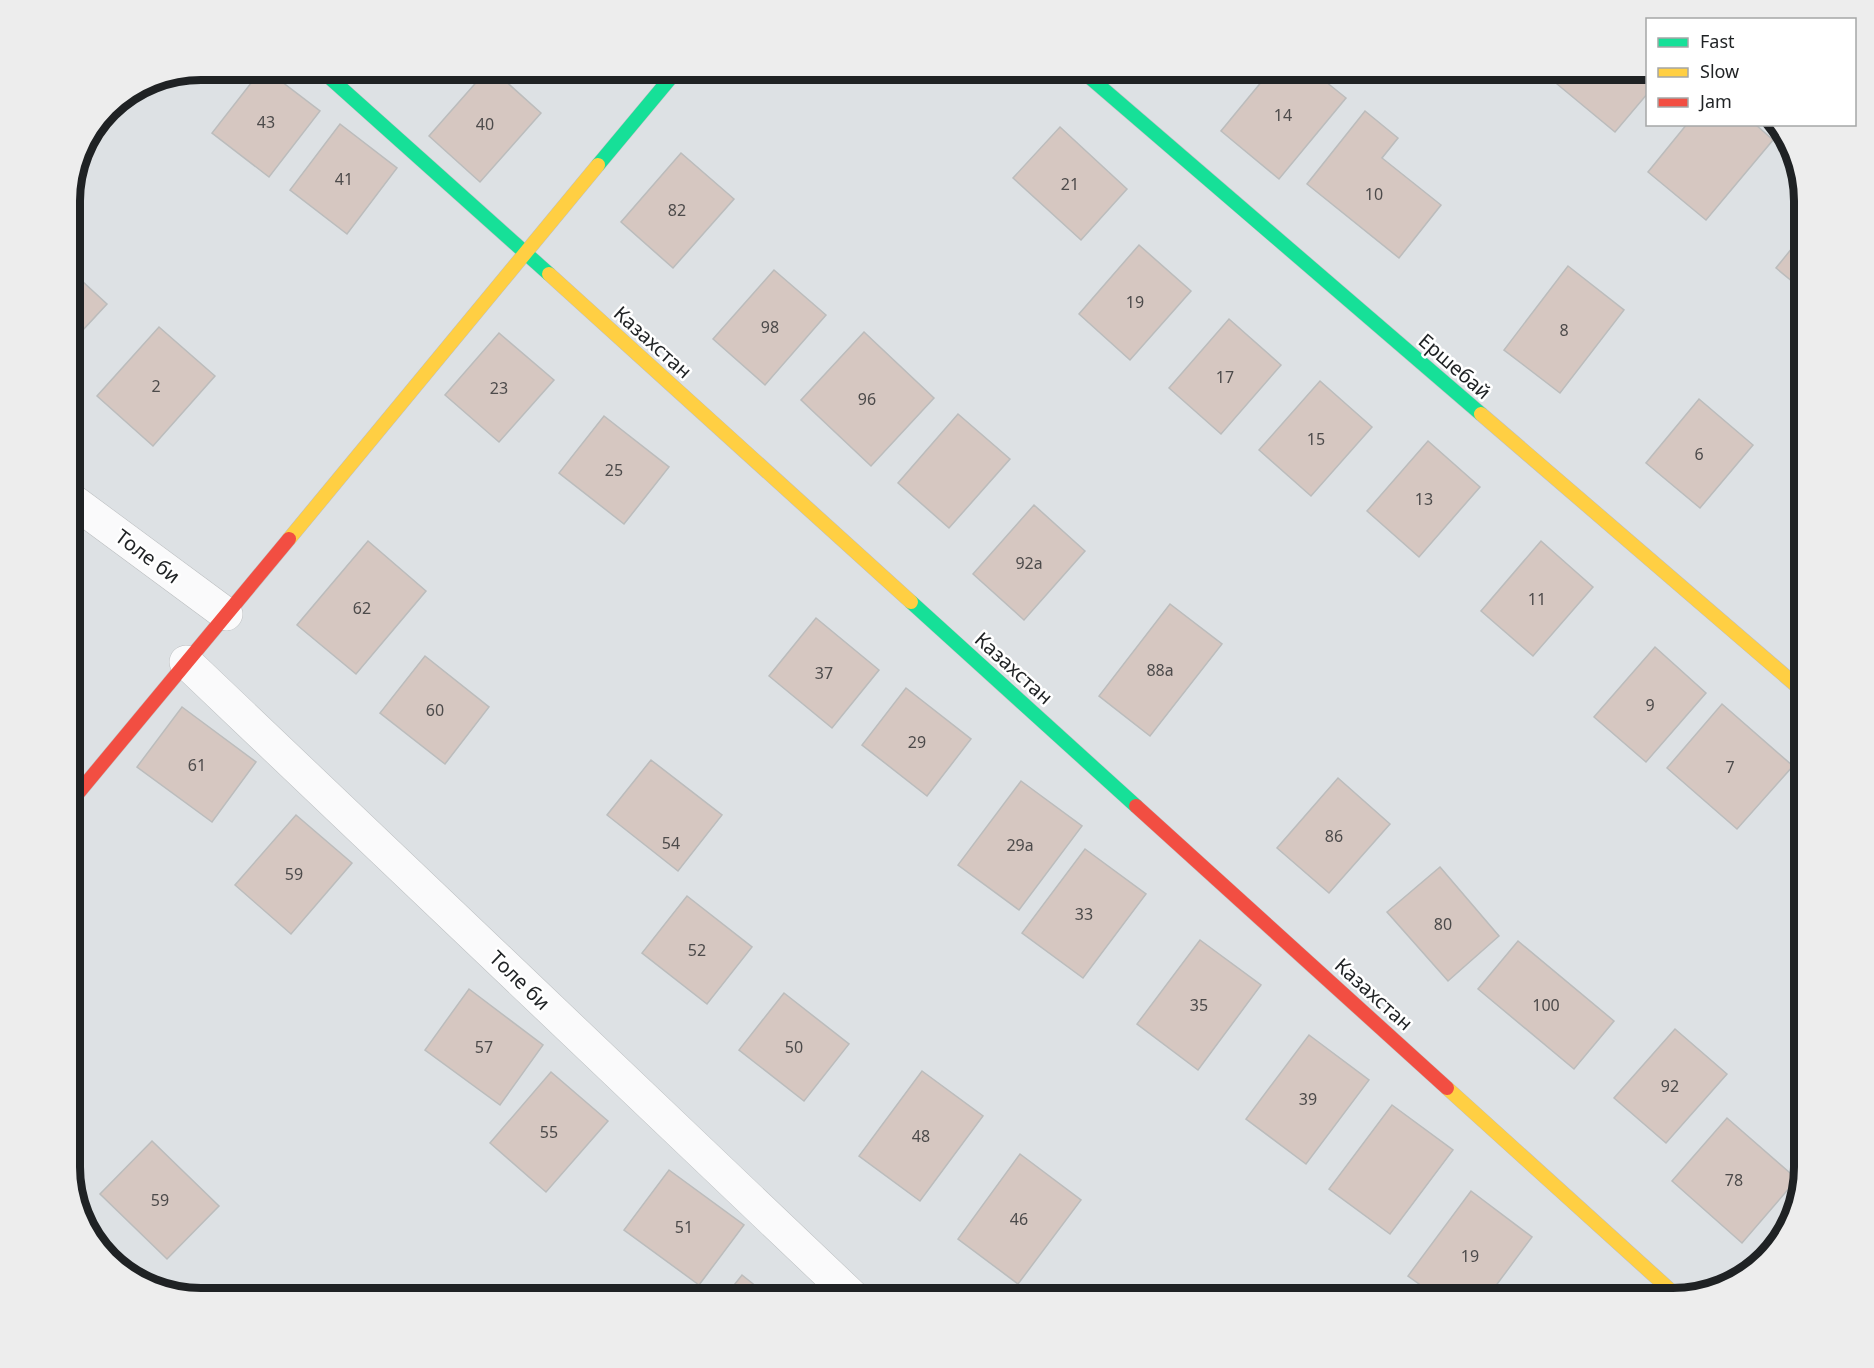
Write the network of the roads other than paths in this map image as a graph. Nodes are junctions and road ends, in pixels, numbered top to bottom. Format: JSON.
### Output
{"nodes":[{"id":1,"x":332,"y":80,"type":"edge"},
{"id":2,"x":669,"y":80,"type":"edge"},
{"id":3,"x":1093,"y":80,"type":"edge"},
{"id":4,"x":526,"y":253,"type":"junction"},
{"id":5,"x":80,"y":506,"type":"edge"},
{"id":6,"x":226,"y":614,"type":"junction"},
{"id":7,"x":186,"y":662,"type":"junction"},
{"id":8,"x":1794,"y":684,"type":"edge"},
{"id":9,"x":80,"y":791,"type":"edge"},
{"id":10,"x":843,"y":1288,"type":"edge"},
{"id":11,"x":1668,"y":1288,"type":"edge"}],
"edges":[{"from":1,"to":4,"type":"street","name":"Казахстан"},
{"from":2,"to":4,"type":"street"},
{"from":3,"to":8,"type":"street","name":"Ершебай"},
{"from":4,"to":6,"type":"street"},
{"from":4,"to":11,"type":"street","name":"Казахстан"},
{"from":5,"to":6,"type":"street","name":"Толе би"},
{"from":6,"to":7,"type":"street"},
{"from":7,"to":9,"type":"street"},
{"from":7,"to":10,"type":"street","name":"Толе би"}]}
